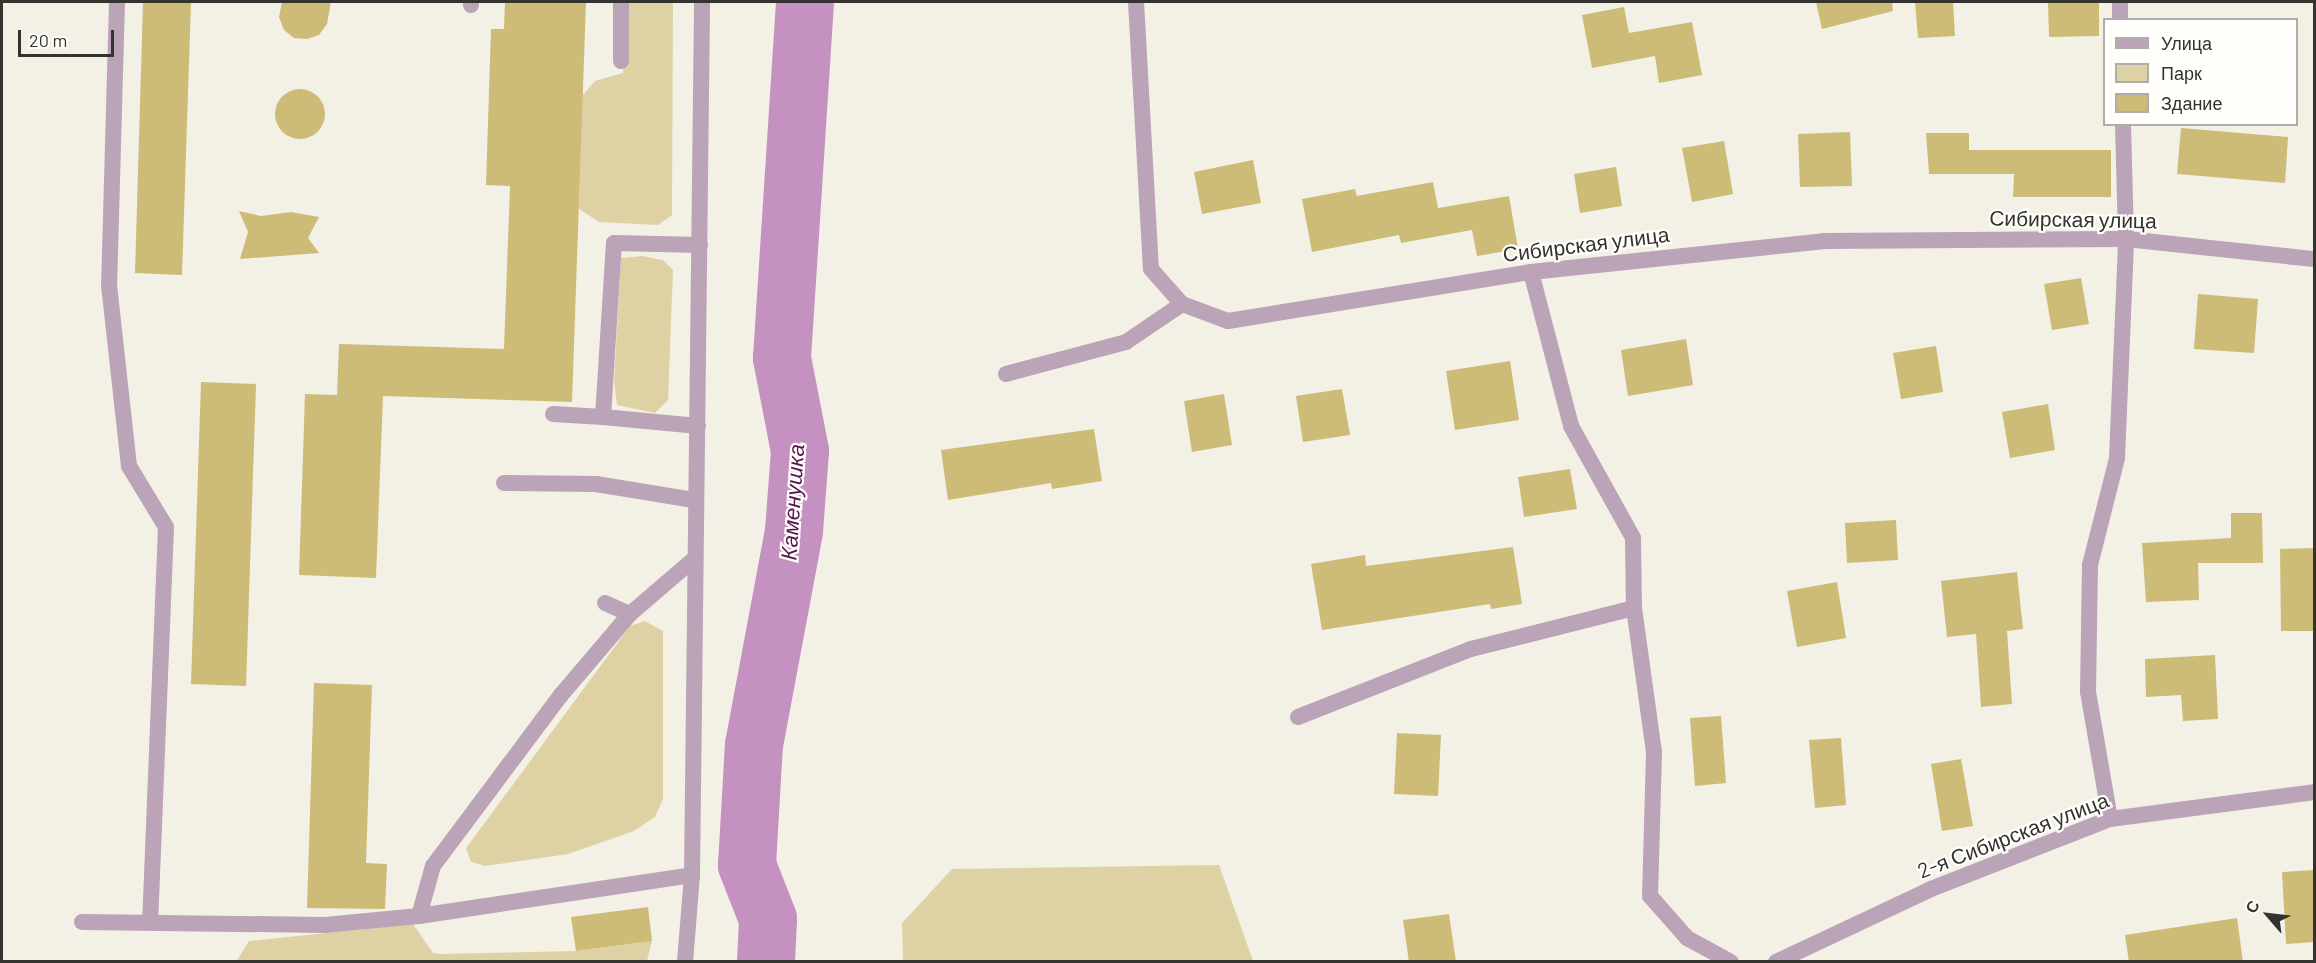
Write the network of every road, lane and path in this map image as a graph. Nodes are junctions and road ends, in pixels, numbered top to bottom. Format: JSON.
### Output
{"nodes":[{"id":1,"x":117,"y":2,"type":"edge"},
{"id":2,"x":621,"y":2,"type":"edge"},
{"id":3,"x":702,"y":2,"type":"edge"},
{"id":4,"x":1136,"y":2,"type":"edge"},
{"id":5,"x":2120,"y":2,"type":"edge"},
{"id":6,"x":2120,"y":18,"type":"edge"},
{"id":7,"x":621,"y":61,"type":"dead end"},
{"id":8,"x":2123,"y":126,"type":"edge"},
{"id":9,"x":2126,"y":239,"type":"junction"},
{"id":10,"x":700,"y":245,"type":"junction"},
{"id":11,"x":2314,"y":259,"type":"edge"},
{"id":12,"x":1531,"y":272,"type":"junction"},
{"id":13,"x":1182,"y":304,"type":"junction"},
{"id":14,"x":1006,"y":374,"type":"dead end"},
{"id":15,"x":553,"y":414,"type":"dead end"},
{"id":16,"x":603,"y":417,"type":"junction"},
{"id":17,"x":698,"y":426,"type":"junction"},
{"id":18,"x":504,"y":483,"type":"dead end"},
{"id":19,"x":694,"y":500,"type":"junction"},
{"id":20,"x":694,"y":559,"type":"junction"},
{"id":21,"x":605,"y":603,"type":"dead end"},
{"id":22,"x":1634,"y":608,"type":"junction"},
{"id":23,"x":630,"y":614,"type":"junction"},
{"id":24,"x":1298,"y":717,"type":"dead end"},
{"id":25,"x":2314,"y":792,"type":"edge"},
{"id":26,"x":2110,"y":819,"type":"junction"},
{"id":27,"x":692,"y":874,"type":"junction"},
{"id":28,"x":419,"y":916,"type":"junction"},
{"id":29,"x":82,"y":922,"type":"dead end"},
{"id":30,"x":150,"y":923,"type":"junction"},
{"id":31,"x":686,"y":962,"type":"edge"},
{"id":32,"x":1731,"y":962,"type":"edge"},
{"id":33,"x":1776,"y":962,"type":"edge"}],
"edges":[{"from":1,"to":30,"type":"street"},
{"from":2,"to":7,"type":"street"},
{"from":3,"to":10,"type":"street"},
{"from":4,"to":13,"type":"street","name":"Сибирская улица"},
{"from":5,"to":6,"type":"street"},
{"from":8,"to":9,"type":"street"},
{"from":9,"to":11,"type":"street","name":"Сибирская улица"},
{"from":9,"to":12,"type":"street","name":"Сибирская улица"},
{"from":9,"to":26,"type":"street"},
{"from":10,"to":16,"type":"street"},
{"from":10,"to":17,"type":"street"},
{"from":12,"to":13,"type":"street","name":"Сибирская улица"},
{"from":12,"to":22,"type":"street"},
{"from":13,"to":14,"type":"street"},
{"from":15,"to":16,"type":"street"},
{"from":16,"to":17,"type":"street"},
{"from":17,"to":19,"type":"street"},
{"from":18,"to":19,"type":"street"},
{"from":19,"to":20,"type":"street"},
{"from":20,"to":23,"type":"street"},
{"from":20,"to":27,"type":"street"},
{"from":21,"to":23,"type":"street"},
{"from":22,"to":24,"type":"street"},
{"from":22,"to":32,"type":"street"},
{"from":23,"to":28,"type":"street"},
{"from":25,"to":26,"type":"street","name":"2-я Сибирская улица"},
{"from":26,"to":33,"type":"street","name":"2-я Сибирская улица"},
{"from":27,"to":28,"type":"street"},
{"from":27,"to":31,"type":"street"},
{"from":28,"to":30,"type":"street"},
{"from":29,"to":30,"type":"street"}]}
